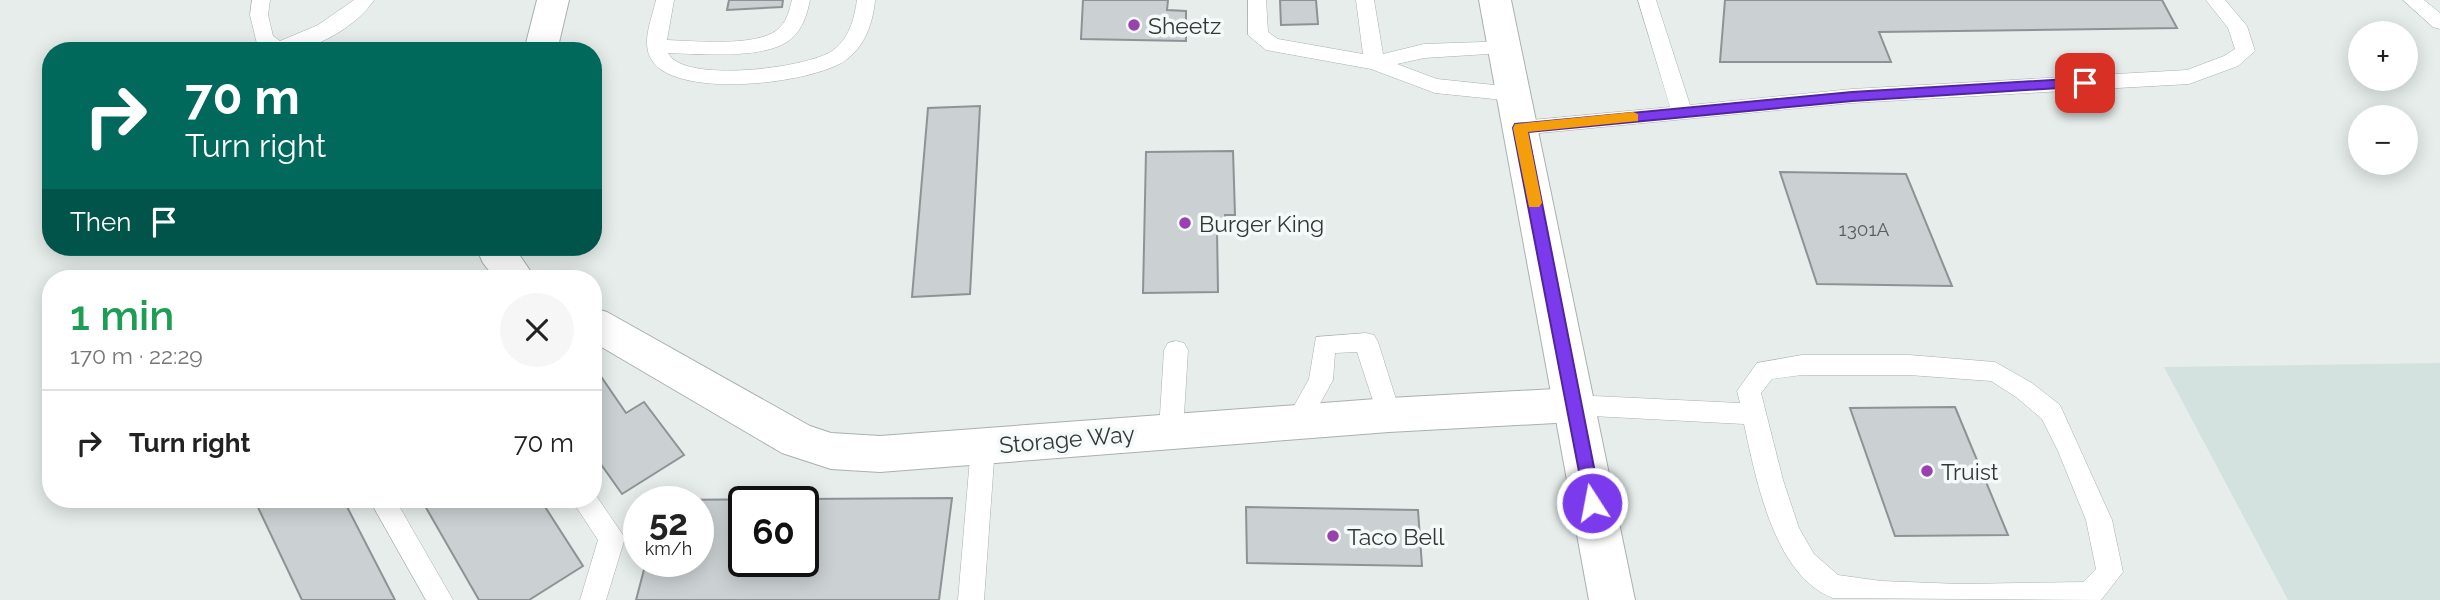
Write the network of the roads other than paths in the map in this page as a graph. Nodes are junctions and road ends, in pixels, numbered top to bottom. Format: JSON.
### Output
{"nodes":[{"id":1,"x":261,"y":0,"type":"edge"},
{"id":2,"x":365,"y":0,"type":"edge"},
{"id":3,"x":554,"y":0,"type":"edge"},
{"id":4,"x":665,"y":0,"type":"edge"},
{"id":5,"x":801,"y":0,"type":"edge"},
{"id":6,"x":866,"y":0,"type":"edge"},
{"id":7,"x":1257,"y":0,"type":"edge"},
{"id":8,"x":1365,"y":0,"type":"edge"},
{"id":9,"x":1495,"y":0,"type":"edge"},
{"id":10,"x":1647,"y":0,"type":"edge"},
{"id":11,"x":2215,"y":0,"type":"edge"},
{"id":12,"x":2412,"y":0,"type":"edge"},
{"id":13,"x":2440,"y":23,"type":"edge"},
{"id":14,"x":269,"y":42,"type":"edge"},
{"id":15,"x":301,"y":42,"type":"edge"},
{"id":16,"x":542,"y":42,"type":"edge"},
{"id":17,"x":656,"y":46,"type":"junction"},
{"id":18,"x":1504,"y":46,"type":"junction"},
{"id":19,"x":1374,"y":63,"type":"junction"},
{"id":20,"x":1517,"y":111,"type":"junction"},
{"id":21,"x":1682,"y":113,"type":"junction"},
{"id":22,"x":498,"y":256,"type":"edge"},
{"id":23,"x":510,"y":270,"type":"edge"},
{"id":24,"x":602,"y":328,"type":"edge"},
{"id":25,"x":1176,"y":350,"type":"dead end"},
{"id":26,"x":1573,"y":405,"type":"junction"},
{"id":27,"x":1754,"y":414,"type":"junction"},
{"id":28,"x":1389,"y":415,"type":"junction"},
{"id":29,"x":1297,"y":422,"type":"junction"},
{"id":30,"x":1171,"y":431,"type":"junction"},
{"id":31,"x":983,"y":446,"type":"junction"},
{"id":32,"x":387,"y":508,"type":"edge"},
{"id":33,"x":590,"y":508,"type":"edge"},
{"id":34,"x":440,"y":600,"type":"edge"},
{"id":35,"x":593,"y":600,"type":"edge"},
{"id":36,"x":971,"y":600,"type":"edge"},
{"id":37,"x":1612,"y":600,"type":"edge"}],
"edges":[{"from":1,"to":14,"type":"lane"},
{"from":2,"to":15,"type":"lane"},
{"from":3,"to":16,"type":"street"},
{"from":4,"to":17,"type":"lane"},
{"from":5,"to":17,"type":"lane"},
{"from":6,"to":17,"type":"lane"},
{"from":7,"to":19,"type":"lane"},
{"from":8,"to":19,"type":"lane"},
{"from":9,"to":18,"type":"street"},
{"from":10,"to":21,"type":"lane"},
{"from":11,"to":21,"type":"lane"},
{"from":12,"to":13,"type":"lane"},
{"from":18,"to":19,"type":"lane"},
{"from":18,"to":20,"type":"street"},
{"from":19,"to":20,"type":"lane"},
{"from":20,"to":21,"type":"lane"},
{"from":20,"to":26,"type":"street"},
{"from":22,"to":23,"type":"street"},
{"from":24,"to":31,"type":"street","name":"Storage Way"},
{"from":25,"to":30,"type":"lane"},
{"from":26,"to":27,"type":"lane"},
{"from":26,"to":28,"type":"street","name":"Storage Way"},
{"from":26,"to":37,"type":"street"},
{"from":27,"to":27,"type":"lane"},
{"from":28,"to":29,"type":"street","name":"Storage Way"},
{"from":28,"to":29,"type":"lane"},
{"from":29,"to":30,"type":"street","name":"Storage Way"},
{"from":30,"to":31,"type":"street","name":"Storage Way"},
{"from":31,"to":36,"type":"lane"},
{"from":32,"to":34,"type":"lane"},
{"from":33,"to":35,"type":"lane"}]}
